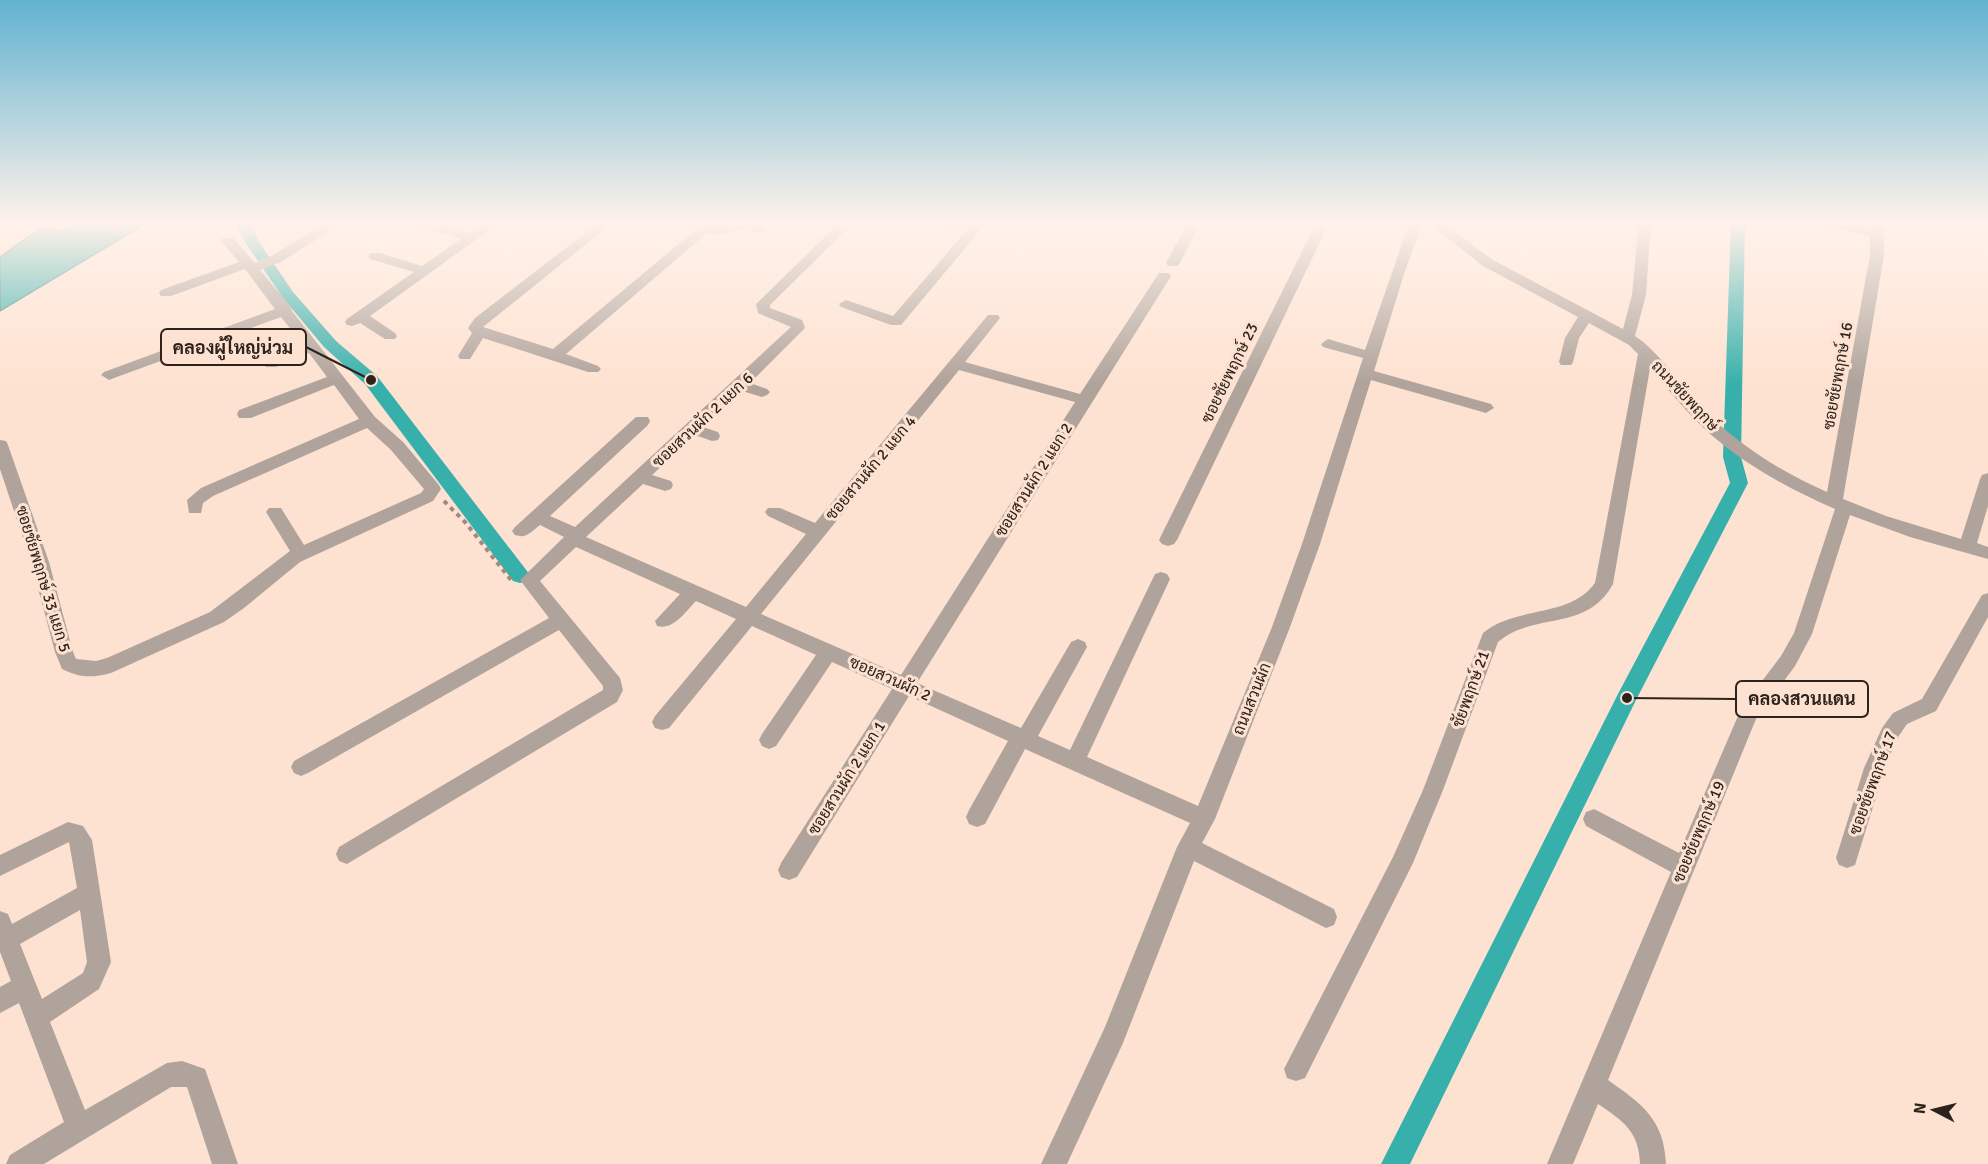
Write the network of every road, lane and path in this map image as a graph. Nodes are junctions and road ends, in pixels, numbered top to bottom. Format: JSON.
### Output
{"nodes":[{"id":1,"x":225,"y":275,"type":"edge"},
{"id":2,"x":262,"y":275,"type":"edge"},
{"id":3,"x":418,"y":275,"type":"edge"},
{"id":4,"x":539,"y":275,"type":"edge"},
{"id":5,"x":649,"y":275,"type":"edge"},
{"id":6,"x":793,"y":275,"type":"edge"},
{"id":7,"x":936,"y":275,"type":"edge"},
{"id":8,"x":1166,"y":275,"type":"edge"},
{"id":9,"x":1297,"y":275,"type":"edge"},
{"id":10,"x":1399,"y":275,"type":"edge"},
{"id":11,"x":1511,"y":275,"type":"edge"},
{"id":12,"x":1641,"y":275,"type":"edge"},
{"id":13,"x":1874,"y":275,"type":"edge"},
{"id":14,"x":166,"y":293,"type":"dead end"},
{"id":15,"x":846,"y":304,"type":"dead end"},
{"id":16,"x":286,"y":310,"type":"junction"},
{"id":17,"x":1586,"y":316,"type":"junction"},
{"id":18,"x":993,"y":318,"type":"dead end"},
{"id":19,"x":480,"y":332,"type":"junction"},
{"id":20,"x":390,"y":336,"type":"dead end"},
{"id":21,"x":1628,"y":338,"type":"junction"},
{"id":22,"x":1328,"y":344,"type":"dead end"},
{"id":23,"x":311,"y":347,"type":"junction"},
{"id":24,"x":1645,"y":354,"type":"junction"},
{"id":25,"x":555,"y":355,"type":"junction"},
{"id":26,"x":465,"y":356,"type":"dead end"},
{"id":27,"x":1566,"y":362,"type":"dead end"},
{"id":28,"x":271,"y":364,"type":"dead end"},
{"id":29,"x":956,"y":364,"type":"junction"},
{"id":30,"x":1368,"y":365,"type":"junction"},
{"id":31,"x":593,"y":369,"type":"dead end"},
{"id":32,"x":109,"y":375,"type":"dead end"},
{"id":33,"x":336,"y":379,"type":"junction"},
{"id":34,"x":740,"y":385,"type":"junction"},
{"id":35,"x":762,"y":392,"type":"dead end"},
{"id":36,"x":1084,"y":400,"type":"junction"},
{"id":37,"x":1486,"y":408,"type":"dead end"},
{"id":38,"x":245,"y":414,"type":"dead end"},
{"id":39,"x":369,"y":421,"type":"junction"},
{"id":40,"x":642,"y":421,"type":"dead end"},
{"id":41,"x":693,"y":429,"type":"junction"},
{"id":42,"x":712,"y":436,"type":"dead end"},
{"id":43,"x":0,"y":444,"type":"edge"},
{"id":44,"x":641,"y":478,"type":"junction"},
{"id":45,"x":1988,"y":479,"type":"edge"},
{"id":46,"x":665,"y":485,"type":"dead end"},
{"id":47,"x":433,"y":489,"type":"junction"},
{"id":48,"x":1839,"y":504,"type":"junction"},
{"id":49,"x":195,"y":509,"type":"dead end"},
{"id":50,"x":275,"y":512,"type":"dead end"},
{"id":51,"x":774,"y":512,"type":"dead end"},
{"id":52,"x":538,"y":517,"type":"junction"},
{"id":53,"x":521,"y":531,"type":"dead end"},
{"id":54,"x":818,"y":532,"type":"junction"},
{"id":55,"x":577,"y":538,"type":"junction"},
{"id":56,"x":1168,"y":540,"type":"dead end"},
{"id":57,"x":1967,"y":547,"type":"junction"},
{"id":58,"x":1988,"y":553,"type":"edge"},
{"id":59,"x":301,"y":554,"type":"junction"},
{"id":60,"x":1161,"y":579,"type":"dead end"},
{"id":61,"x":534,"y":586,"type":"junction"},
{"id":62,"x":693,"y":592,"type":"junction"},
{"id":63,"x":1988,"y":600,"type":"edge"},
{"id":64,"x":748,"y":616,"type":"junction"},
{"id":65,"x":562,"y":619,"type":"junction"},
{"id":66,"x":664,"y":621,"type":"dead end"},
{"id":67,"x":1078,"y":647,"type":"dead end"},
{"id":68,"x":828,"y":652,"type":"junction"},
{"id":69,"x":906,"y":685,"type":"junction"},
{"id":70,"x":662,"y":722,"type":"dead end"},
{"id":71,"x":1023,"y":738,"type":"junction"},
{"id":72,"x":769,"y":740,"type":"dead end"},
{"id":73,"x":1075,"y":761,"type":"junction"},
{"id":74,"x":301,"y":767,"type":"dead end"},
{"id":75,"x":977,"y":817,"type":"dead end"},
{"id":76,"x":1204,"y":819,"type":"junction"},
{"id":77,"x":1594,"y":819,"type":"dead end"},
{"id":78,"x":1188,"y":847,"type":"junction"},
{"id":79,"x":347,"y":854,"type":"dead end"},
{"id":80,"x":1847,"y":858,"type":"dead end"},
{"id":81,"x":0,"y":866,"type":"edge"},
{"id":82,"x":1684,"y":867,"type":"junction"},
{"id":83,"x":789,"y":870,"type":"dead end"},
{"id":84,"x":89,"y":893,"type":"junction"},
{"id":85,"x":1326,"y":917,"type":"dead end"},
{"id":86,"x":3,"y":933,"type":"edge"},
{"id":87,"x":24,"y":986,"type":"junction"},
{"id":88,"x":0,"y":1001,"type":"edge"},
{"id":89,"x":36,"y":1017,"type":"junction"},
{"id":90,"x":1296,"y":1069,"type":"dead end"},
{"id":91,"x":1593,"y":1085,"type":"junction"},
{"id":92,"x":79,"y":1128,"type":"junction"},
{"id":93,"x":18,"y":1164,"type":"edge"},
{"id":94,"x":225,"y":1164,"type":"edge"},
{"id":95,"x":1054,"y":1164,"type":"edge"},
{"id":96,"x":1560,"y":1164,"type":"edge"},
{"id":97,"x":1653,"y":1164,"type":"edge"}],
"edges":[{"from":1,"to":14,"type":"street"},
{"from":2,"to":16,"type":"street"},
{"from":3,"to":20,"type":"street"},
{"from":4,"to":19,"type":"street"},
{"from":5,"to":25,"type":"street"},
{"from":6,"to":34,"type":"street","name":"ซอยสวนผัก 2 แยก 6"},
{"from":7,"to":15,"type":"street"},
{"from":8,"to":36,"type":"street","name":"ซอยสวนผัก 2 แยก 2"},
{"from":9,"to":56,"type":"street","name":"ซอยชัยพฤกษ์ 23"},
{"from":10,"to":30,"type":"street","name":"ถนนสวนผัก"},
{"from":11,"to":17,"type":"street","name":"ถนนชัยพฤกษ์"},
{"from":12,"to":21,"type":"street"},
{"from":13,"to":48,"type":"street","name":"ซอยชัยพฤกษ์ 16"},
{"from":16,"to":23,"type":"street"},
{"from":16,"to":32,"type":"street"},
{"from":17,"to":21,"type":"street","name":"ถนนชัยพฤกษ์"},
{"from":17,"to":27,"type":"street"},
{"from":18,"to":29,"type":"street","name":"ซอยสวนผัก 2 แยก 4"},
{"from":19,"to":25,"type":"street"},
{"from":19,"to":26,"type":"street"},
{"from":21,"to":24,"type":"street","name":"ถนนชัยพฤกษ์"},
{"from":22,"to":30,"type":"street"},
{"from":23,"to":28,"type":"street"},
{"from":23,"to":33,"type":"street"},
{"from":24,"to":48,"type":"street","name":"ถนนชัยพฤกษ์"},
{"from":24,"to":90,"type":"street","name":"ชัยพฤกษ์ 21"},
{"from":25,"to":31,"type":"street"},
{"from":29,"to":36,"type":"street"},
{"from":29,"to":54,"type":"street","name":"ซอยสวนผัก 2 แยก 4"},
{"from":30,"to":37,"type":"street"},
{"from":30,"to":76,"type":"street","name":"ถนนสวนผัก"},
{"from":33,"to":38,"type":"street"},
{"from":33,"to":39,"type":"street"},
{"from":34,"to":35,"type":"street"},
{"from":34,"to":41,"type":"street","name":"ซอยสวนผัก 2 แยก 6"},
{"from":36,"to":69,"type":"street","name":"ซอยสวนผัก 2 แยก 2"},
{"from":39,"to":47,"type":"street"},
{"from":39,"to":49,"type":"street"},
{"from":40,"to":52,"type":"street"},
{"from":41,"to":42,"type":"street"},
{"from":41,"to":44,"type":"street","name":"ซอยสวนผัก 2 แยก 6"},
{"from":43,"to":59,"type":"street","name":"ซอยชัยพฤกษ์ 33 แยก 5"},
{"from":44,"to":46,"type":"street"},
{"from":44,"to":55,"type":"street","name":"ซอยสวนผัก 2 แยก 6"},
{"from":45,"to":57,"type":"street"},
{"from":47,"to":59,"type":"street","name":"ซอยชัยพฤกษ์ 33 แยก 5"},
{"from":47,"to":61,"type":"path"},
{"from":48,"to":57,"type":"street","name":"ถนนชัยพฤกษ์"},
{"from":48,"to":82,"type":"street","name":"ซอยชัยพฤกษ์ 19"},
{"from":50,"to":59,"type":"street"},
{"from":51,"to":54,"type":"street"},
{"from":52,"to":53,"type":"street"},
{"from":52,"to":55,"type":"street","name":"ซอยสวนผัก 2"},
{"from":54,"to":64,"type":"street","name":"ซอยสวนผัก 2 แยก 4"},
{"from":55,"to":61,"type":"street","name":"ซอยสวนผัก 2 แยก 6"},
{"from":55,"to":62,"type":"street","name":"ซอยสวนผัก 2"},
{"from":57,"to":58,"type":"street","name":"ถนนชัยพฤกษ์"},
{"from":60,"to":73,"type":"street"},
{"from":61,"to":65,"type":"street"},
{"from":62,"to":64,"type":"street","name":"ซอยสวนผัก 2"},
{"from":62,"to":66,"type":"street"},
{"from":63,"to":80,"type":"street","name":"ซอยชัยพฤกษ์ 17"},
{"from":64,"to":68,"type":"street","name":"ซอยสวนผัก 2"},
{"from":64,"to":70,"type":"street","name":"ซอยสวนผัก 2 แยก 4"},
{"from":65,"to":74,"type":"street"},
{"from":65,"to":79,"type":"street"},
{"from":67,"to":71,"type":"street"},
{"from":68,"to":69,"type":"street","name":"ซอยสวนผัก 2"},
{"from":68,"to":72,"type":"street"},
{"from":69,"to":71,"type":"street","name":"ซอยสวนผัก 2"},
{"from":69,"to":83,"type":"street","name":"ซอยสวนผัก 2 แยก 1"},
{"from":71,"to":73,"type":"street","name":"ซอยสวนผัก 2"},
{"from":71,"to":75,"type":"street"},
{"from":73,"to":76,"type":"street","name":"ซอยสวนผัก 2"},
{"from":76,"to":78,"type":"street","name":"ถนนสวนผัก"},
{"from":77,"to":82,"type":"street"},
{"from":78,"to":85,"type":"street"},
{"from":78,"to":95,"type":"street","name":"ถนนสวนผัก"},
{"from":81,"to":84,"type":"street"},
{"from":82,"to":91,"type":"street","name":"ซอยชัยพฤกษ์ 19"},
{"from":84,"to":86,"type":"street"},
{"from":84,"to":89,"type":"street"},
{"from":86,"to":87,"type":"street"},
{"from":87,"to":88,"type":"street"},
{"from":87,"to":89,"type":"street"},
{"from":89,"to":92,"type":"street"},
{"from":91,"to":96,"type":"street","name":"ซอยชัยพฤกษ์ 19"},
{"from":91,"to":97,"type":"street"},
{"from":92,"to":93,"type":"street"},
{"from":92,"to":94,"type":"street"}]}
